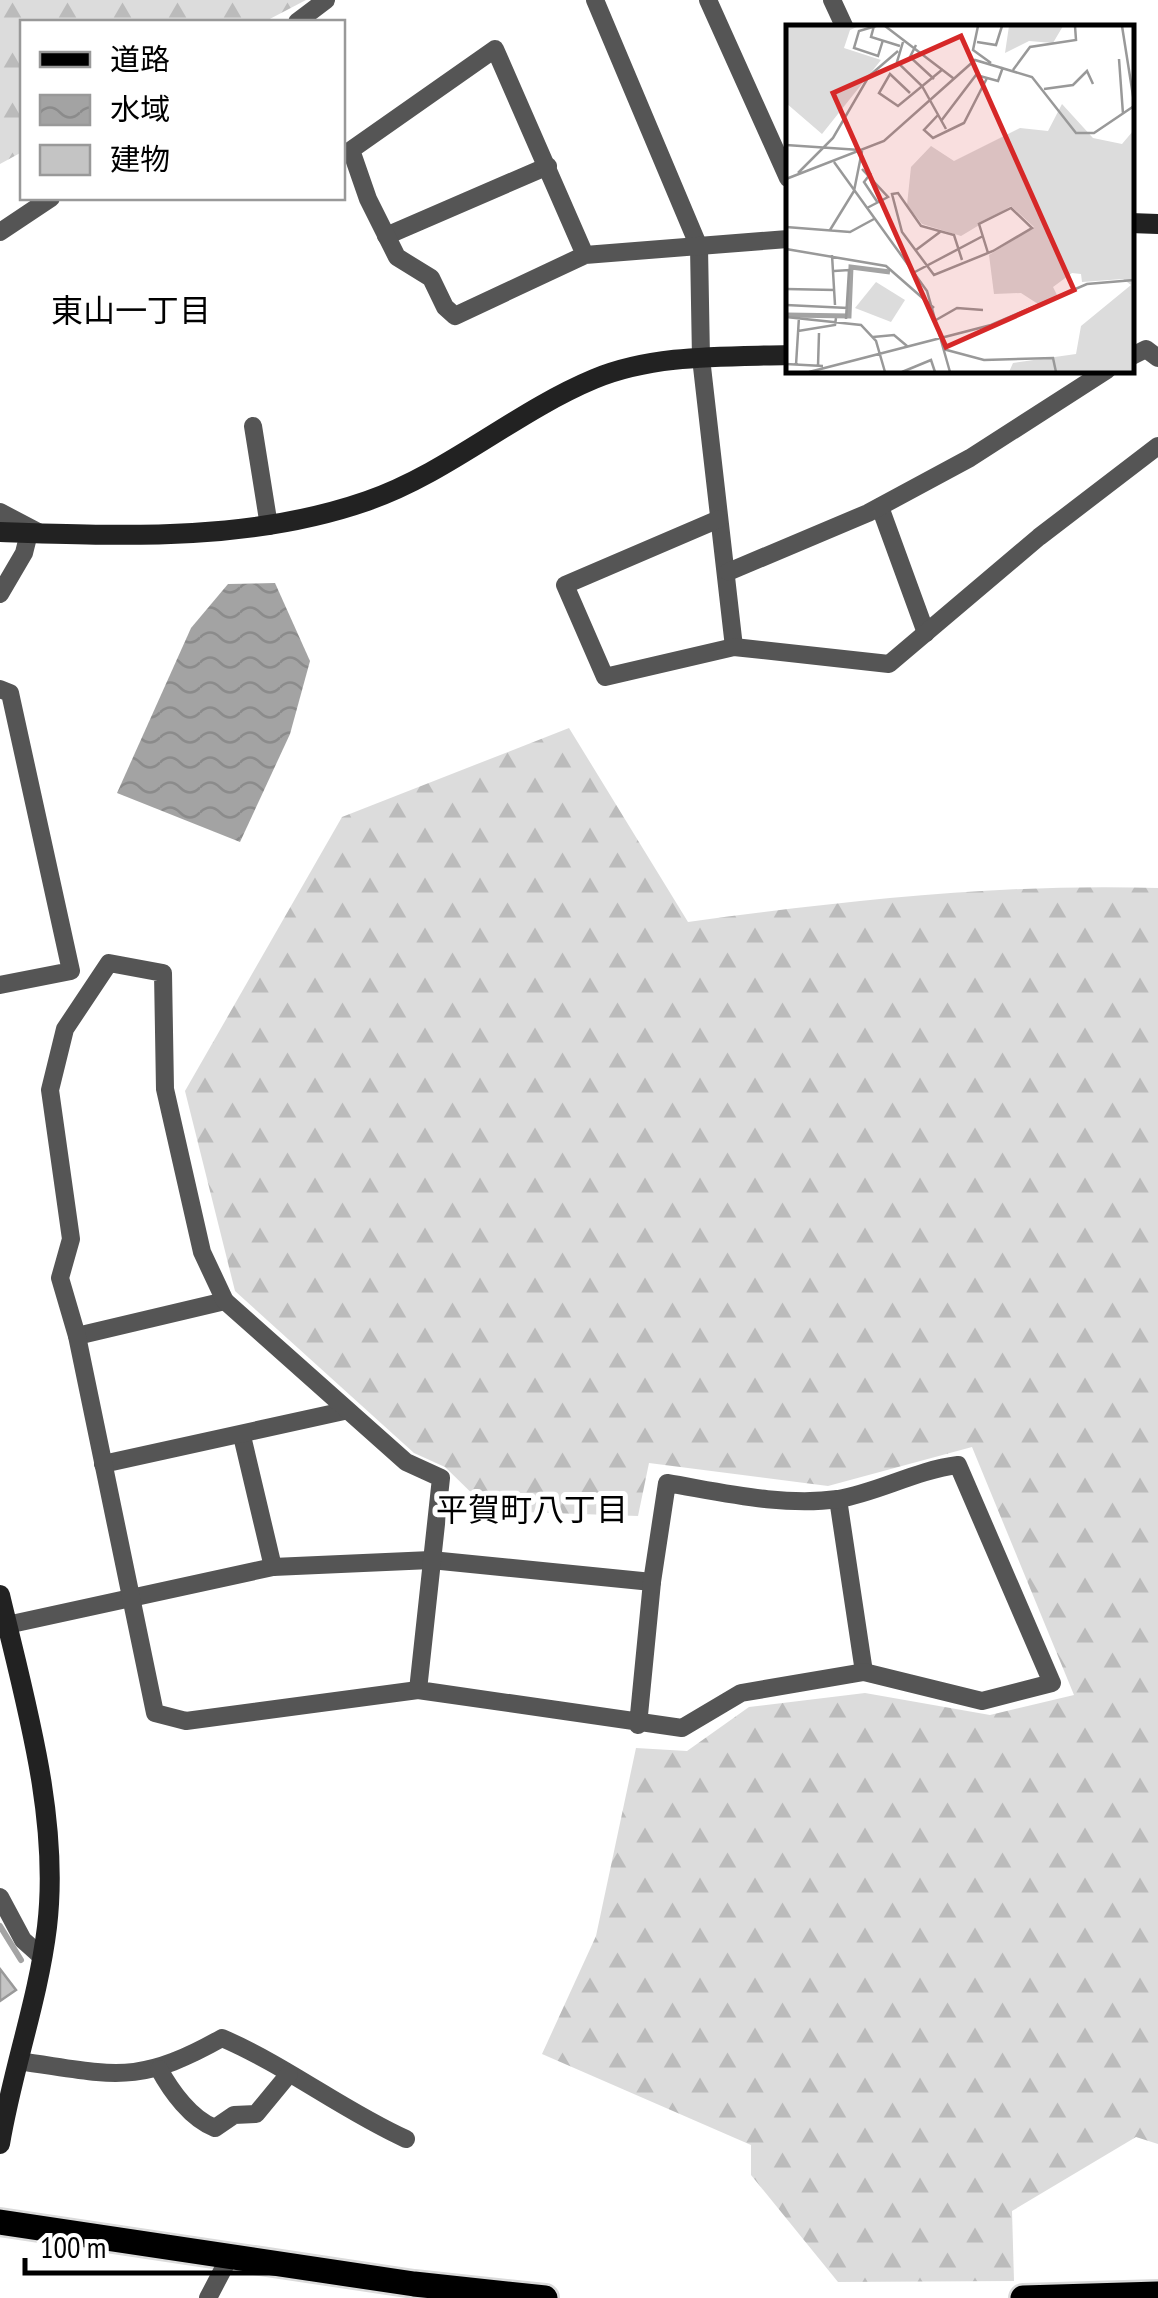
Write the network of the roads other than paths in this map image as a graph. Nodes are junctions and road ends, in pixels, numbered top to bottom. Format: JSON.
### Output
{"nodes":[{"id":1,"x":326,"y":0,"type":"edge"},
{"id":2,"x":596,"y":0,"type":"edge"},
{"id":3,"x":708,"y":0,"type":"edge"},
{"id":4,"x":832,"y":0,"type":"edge"},
{"id":5,"x":300,"y":20,"type":"edge"},
{"id":6,"x":844,"y":25,"type":"edge"},
{"id":7,"x":548,"y":166,"type":"junction"},
{"id":8,"x":786,"y":174,"type":"edge"},
{"id":9,"x":48,"y":200,"type":"edge"},
{"id":10,"x":1133,"y":223,"type":"edge"},
{"id":11,"x":1158,"y":224,"type":"edge"},
{"id":12,"x":0,"y":232,"type":"edge"},
{"id":13,"x":386,"y":236,"type":"junction"},
{"id":14,"x":786,"y":238,"type":"edge"},
{"id":15,"x":700,"y":246,"type":"junction"},
{"id":16,"x":585,"y":254,"type":"junction"},
{"id":17,"x":786,"y":355,"type":"edge"},
{"id":18,"x":1133,"y":356,"type":"edge"},
{"id":19,"x":702,"y":358,"type":"junction"},
{"id":20,"x":1158,"y":358,"type":"edge"},
{"id":21,"x":1104,"y":372,"type":"edge"},
{"id":22,"x":253,"y":426,"type":"dead end"},
{"id":23,"x":1158,"y":446,"type":"edge"},
{"id":24,"x":880,"y":507,"type":"junction"},
{"id":25,"x":0,"y":512,"type":"edge"},
{"id":26,"x":720,"y":519,"type":"junction"},
{"id":27,"x":269,"y":526,"type":"junction"},
{"id":28,"x":0,"y":532,"type":"edge"},
{"id":29,"x":33,"y":532,"type":"junction"},
{"id":30,"x":728,"y":572,"type":"junction"},
{"id":31,"x":0,"y":594,"type":"edge"},
{"id":32,"x":926,"y":633,"type":"junction"},
{"id":33,"x":734,"y":647,"type":"junction"},
{"id":34,"x":0,"y":689,"type":"edge"},
{"id":35,"x":10,"y":735,"type":"edge"},
{"id":36,"x":0,"y":985,"type":"edge"},
{"id":37,"x":225,"y":1301,"type":"junction"},
{"id":38,"x":77,"y":1336,"type":"junction"},
{"id":39,"x":344,"y":1411,"type":"junction"},
{"id":40,"x":242,"y":1436,"type":"junction"},
{"id":41,"x":102,"y":1464,"type":"junction"},
{"id":42,"x":838,"y":1499,"type":"junction"},
{"id":43,"x":430,"y":1560,"type":"junction"},
{"id":44,"x":273,"y":1567,"type":"junction"},
{"id":45,"x":652,"y":1582,"type":"junction"},
{"id":46,"x":0,"y":1595,"type":"edge"},
{"id":47,"x":130,"y":1600,"type":"junction"},
{"id":48,"x":7,"y":1625,"type":"junction"},
{"id":49,"x":864,"y":1672,"type":"junction"},
{"id":50,"x":418,"y":1690,"type":"junction"},
{"id":51,"x":638,"y":1725,"type":"junction"},
{"id":52,"x":0,"y":1897,"type":"edge"},
{"id":53,"x":42,"y":1957,"type":"junction"},
{"id":54,"x":18,"y":2061,"type":"junction"},
{"id":55,"x":159,"y":2068,"type":"junction"},
{"id":56,"x":289,"y":2074,"type":"junction"},
{"id":57,"x":406,"y":2139,"type":"dead end"},
{"id":58,"x":0,"y":2144,"type":"edge"},
{"id":59,"x":0,"y":2222,"type":"edge"},
{"id":60,"x":230,"y":2256,"type":"junction"},
{"id":61,"x":1158,"y":2294,"type":"edge"},
{"id":62,"x":208,"y":2298,"type":"edge"},
{"id":63,"x":545,"y":2298,"type":"edge"},
{"id":64,"x":1023,"y":2298,"type":"edge"}],
"edges":[{"from":1,"to":5,"type":"street"},
{"from":2,"to":15,"type":"street"},
{"from":3,"to":8,"type":"street"},
{"from":4,"to":6,"type":"street"},
{"from":7,"to":13,"type":"street"},
{"from":7,"to":13,"type":"street"},
{"from":7,"to":16,"type":"street"},
{"from":9,"to":12,"type":"street"},
{"from":10,"to":11,"type":"street"},
{"from":13,"to":16,"type":"street"},
{"from":14,"to":15,"type":"street"},
{"from":15,"to":16,"type":"street"},
{"from":15,"to":19,"type":"street"},
{"from":17,"to":19,"type":"street"},
{"from":18,"to":20,"type":"street"},
{"from":19,"to":26,"type":"street"},
{"from":19,"to":27,"type":"street"},
{"from":21,"to":24,"type":"street"},
{"from":22,"to":27,"type":"street"},
{"from":23,"to":32,"type":"street"},
{"from":24,"to":30,"type":"street"},
{"from":24,"to":32,"type":"street"},
{"from":25,"to":29,"type":"street"},
{"from":26,"to":30,"type":"street"},
{"from":26,"to":33,"type":"street"},
{"from":27,"to":29,"type":"street"},
{"from":28,"to":29,"type":"street"},
{"from":29,"to":31,"type":"street"},
{"from":30,"to":33,"type":"street"},
{"from":32,"to":33,"type":"street"},
{"from":34,"to":35,"type":"street"},
{"from":35,"to":36,"type":"street"},
{"from":37,"to":38,"type":"street"},
{"from":37,"to":38,"type":"street"},
{"from":37,"to":39,"type":"street"},
{"from":38,"to":41,"type":"street"},
{"from":39,"to":40,"type":"street"},
{"from":39,"to":43,"type":"street"},
{"from":40,"to":41,"type":"street"},
{"from":40,"to":44,"type":"street"},
{"from":41,"to":47,"type":"street"},
{"from":42,"to":45,"type":"street"},
{"from":42,"to":49,"type":"street"},
{"from":42,"to":49,"type":"street"},
{"from":43,"to":44,"type":"street"},
{"from":43,"to":45,"type":"street"},
{"from":43,"to":50,"type":"street"},
{"from":44,"to":47,"type":"street"},
{"from":45,"to":51,"type":"street"},
{"from":46,"to":48,"type":"street"},
{"from":47,"to":48,"type":"street"},
{"from":47,"to":50,"type":"street"},
{"from":48,"to":53,"type":"street"},
{"from":49,"to":51,"type":"street"},
{"from":50,"to":51,"type":"street"},
{"from":52,"to":53,"type":"street"},
{"from":53,"to":54,"type":"street"},
{"from":54,"to":55,"type":"street"},
{"from":54,"to":58,"type":"street"},
{"from":55,"to":56,"type":"street"},
{"from":55,"to":56,"type":"street"},
{"from":56,"to":57,"type":"street"},
{"from":59,"to":60,"type":"main road"},
{"from":60,"to":62,"type":"street"},
{"from":60,"to":63,"type":"main road"},
{"from":61,"to":64,"type":"main road"}]}
